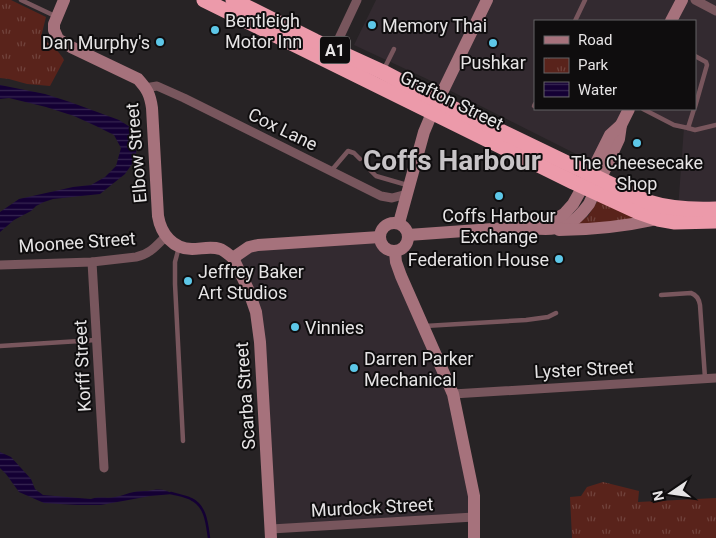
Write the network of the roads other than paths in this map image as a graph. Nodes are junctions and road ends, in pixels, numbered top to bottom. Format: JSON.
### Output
{"nodes":[{"id":1,"x":21,"y":0,"type":"edge"},
{"id":2,"x":64,"y":0,"type":"edge"},
{"id":3,"x":204,"y":0,"type":"edge"},
{"id":4,"x":233,"y":0,"type":"edge"},
{"id":5,"x":356,"y":0,"type":"edge"},
{"id":6,"x":487,"y":0,"type":"edge"},
{"id":7,"x":585,"y":0,"type":"edge"},
{"id":8,"x":682,"y":0,"type":"edge"},
{"id":9,"x":694,"y":0,"type":"edge"},
{"id":10,"x":716,"y":11,"type":"edge"},
{"id":11,"x":56,"y":17,"type":"junction"},
{"id":12,"x":575,"y":20,"type":"edge"},
{"id":13,"x":672,"y":20,"type":"edge"},
{"id":14,"x":394,"y":48,"type":"dead end"},
{"id":15,"x":334,"y":49,"type":"junction"},
{"id":16,"x":696,"y":57,"type":"edge"},
{"id":17,"x":382,"y":72,"type":"junction"},
{"id":18,"x":145,"y":88,"type":"junction"},
{"id":19,"x":696,"y":101,"type":"edge"},
{"id":20,"x":435,"y":107,"type":"junction"},
{"id":21,"x":628,"y":110,"type":"edge"},
{"id":22,"x":645,"y":110,"type":"edge"},
{"id":23,"x":693,"y":110,"type":"edge"},
{"id":24,"x":716,"y":125,"type":"edge"},
{"id":25,"x":688,"y":128,"type":"junction"},
{"id":26,"x":360,"y":159,"type":"dead end"},
{"id":27,"x":370,"y":170,"type":"dead end"},
{"id":28,"x":331,"y":171,"type":"junction"},
{"id":29,"x":592,"y":183,"type":"junction"},
{"id":30,"x":408,"y":190,"type":"junction"},
{"id":31,"x":714,"y":212,"type":"edge"},
{"id":32,"x":658,"y":219,"type":"junction"},
{"id":33,"x":399,"y":224,"type":"junction"},
{"id":34,"x":520,"y":227,"type":"junction"},
{"id":35,"x":552,"y":230,"type":"junction"},
{"id":36,"x":408,"y":235,"type":"junction"},
{"id":37,"x":166,"y":236,"type":"junction"},
{"id":38,"x":380,"y":237,"type":"junction"},
{"id":39,"x":179,"y":246,"type":"junction"},
{"id":40,"x":395,"y":252,"type":"junction"},
{"id":41,"x":233,"y":258,"type":"junction"},
{"id":42,"x":92,"y":262,"type":"junction"},
{"id":43,"x":0,"y":265,"type":"edge"},
{"id":44,"x":661,"y":295,"type":"dead end"},
{"id":45,"x":556,"y":313,"type":"dead end"},
{"id":46,"x":424,"y":326,"type":"junction"},
{"id":47,"x":97,"y":340,"type":"junction"},
{"id":48,"x":0,"y":346,"type":"edge"},
{"id":49,"x":705,"y":378,"type":"junction"},
{"id":50,"x":716,"y":378,"type":"edge"},
{"id":51,"x":453,"y":394,"type":"junction"},
{"id":52,"x":183,"y":441,"type":"dead end"},
{"id":53,"x":104,"y":468,"type":"dead end"},
{"id":54,"x":474,"y":517,"type":"junction"},
{"id":55,"x":271,"y":534,"type":"edge"},
{"id":56,"x":474,"y":538,"type":"edge"}],
"edges":[{"from":1,"to":11,"type":"lane"},
{"from":2,"to":11,"type":"street"},
{"from":3,"to":20,"type":"highway","name":"Grafton Street","number":"A1"},
{"from":4,"to":15,"type":"highway","name":"Grafton Street","number":"A1"},
{"from":5,"to":15,"type":"street"},
{"from":6,"to":20,"type":"street"},
{"from":7,"to":12,"type":"lane"},
{"from":8,"to":13,"type":"street"},
{"from":9,"to":10,"type":"street"},
{"from":11,"to":18,"type":"street","name":"Elbow Street"},
{"from":14,"to":17,"type":"lane"},
{"from":15,"to":17,"type":"highway","name":"Grafton Street","number":"A1"},
{"from":16,"to":19,"type":"lane"},
{"from":17,"to":20,"type":"highway","name":"Grafton Street","number":"A1"},
{"from":18,"to":28,"type":"street","name":"Cox Lane"},
{"from":18,"to":37,"type":"street","name":"Elbow Street"},
{"from":20,"to":29,"type":"highway","name":"Grafton Street","number":"A1"},
{"from":20,"to":29,"type":"highway","name":"Grafton Street","number":"A1"},
{"from":20,"to":30,"type":"street"},
{"from":21,"to":29,"type":"street"},
{"from":22,"to":25,"type":"lane"},
{"from":23,"to":25,"type":"lane"},
{"from":24,"to":25,"type":"lane"},
{"from":26,"to":28,"type":"lane"},
{"from":27,"to":30,"type":"lane"},
{"from":28,"to":30,"type":"street","name":"Cox Lane"},
{"from":29,"to":31,"type":"highway","name":"Grafton Street","number":"A1"},
{"from":29,"to":32,"type":"highway","name":"Grafton Street","number":"A1"},
{"from":29,"to":34,"type":"street"},
{"from":29,"to":35,"type":"street"},
{"from":30,"to":33,"type":"street"},
{"from":31,"to":32,"type":"highway","name":"Grafton Street","number":"A1"},
{"from":32,"to":35,"type":"street"},
{"from":33,"to":36,"type":"street"},
{"from":33,"to":38,"type":"street"},
{"from":34,"to":35,"type":"street"},
{"from":34,"to":36,"type":"street"},
{"from":36,"to":40,"type":"street"},
{"from":37,"to":39,"type":"street"},
{"from":37,"to":42,"type":"street","name":"Moonee Street"},
{"from":38,"to":40,"type":"street"},
{"from":38,"to":41,"type":"street"},
{"from":39,"to":41,"type":"street"},
{"from":39,"to":52,"type":"lane"},
{"from":40,"to":46,"type":"street"},
{"from":41,"to":55,"type":"street","name":"Scarba Street"},
{"from":42,"to":43,"type":"street","name":"Moonee Street"},
{"from":42,"to":47,"type":"street","name":"Korff Street"},
{"from":44,"to":49,"type":"lane"},
{"from":45,"to":46,"type":"lane"},
{"from":46,"to":51,"type":"street"},
{"from":47,"to":48,"type":"lane"},
{"from":47,"to":53,"type":"street","name":"Korff Street"},
{"from":49,"to":50,"type":"street","name":"Lyster Street"},
{"from":49,"to":51,"type":"street","name":"Lyster Street"},
{"from":51,"to":54,"type":"street"},
{"from":54,"to":55,"type":"street","name":"Murdock Street"},
{"from":54,"to":56,"type":"street"}]}
